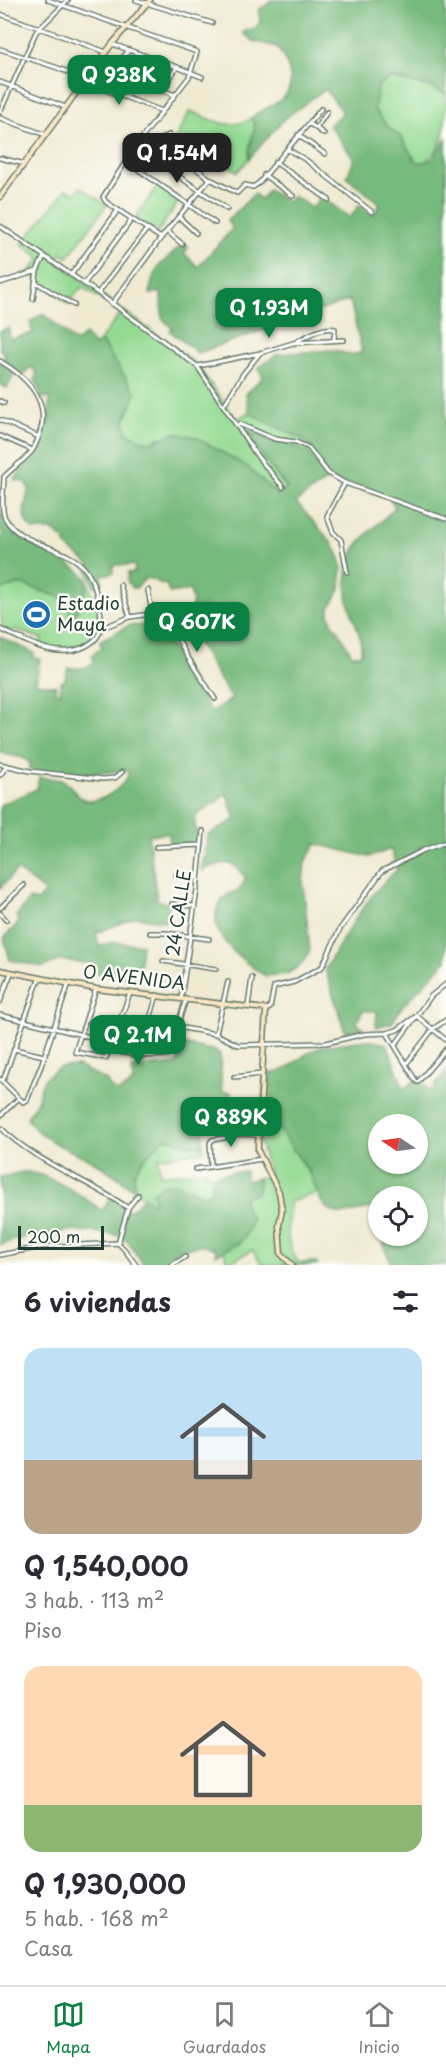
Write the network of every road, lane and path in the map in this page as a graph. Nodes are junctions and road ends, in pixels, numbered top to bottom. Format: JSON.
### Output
{"nodes":[{"id":1,"x":48,"y":0,"type":"edge"},
{"id":2,"x":68,"y":0,"type":"edge"},
{"id":3,"x":136,"y":0,"type":"edge"},
{"id":4,"x":149,"y":2,"type":"edge"},
{"id":5,"x":62,"y":5,"type":"junction"},
{"id":6,"x":0,"y":14,"type":"edge"},
{"id":7,"x":212,"y":23,"type":"dead end"},
{"id":8,"x":126,"y":26,"type":"junction"},
{"id":9,"x":39,"y":28,"type":"junction"},
{"id":10,"x":112,"y":44,"type":"junction"},
{"id":11,"x":0,"y":49,"type":"edge"},
{"id":12,"x":129,"y":50,"type":"junction"},
{"id":13,"x":106,"y":52,"type":"junction"},
{"id":14,"x":144,"y":55,"type":"junction"},
{"id":15,"x":26,"y":57,"type":"junction"},
{"id":16,"x":160,"y":61,"type":"junction"},
{"id":17,"x":96,"y":66,"type":"junction"},
{"id":18,"x":177,"y":67,"type":"junction"},
{"id":19,"x":112,"y":71,"type":"junction"},
{"id":20,"x":190,"y":72,"type":"junction"},
{"id":21,"x":201,"y":77,"type":"dead end"},
{"id":22,"x":131,"y":78,"type":"junction"},
{"id":23,"x":85,"y":80,"type":"junction"},
{"id":24,"x":0,"y":82,"type":"edge"},
{"id":25,"x":146,"y":84,"type":"junction"},
{"id":26,"x":11,"y":86,"type":"junction"},
{"id":27,"x":162,"y":90,"type":"junction"},
{"id":28,"x":175,"y":95,"type":"junction"},
{"id":29,"x":65,"y":107,"type":"junction"},
{"id":30,"x":321,"y":110,"type":"dead end"},
{"id":31,"x":162,"y":111,"type":"junction"},
{"id":32,"x":0,"y":112,"type":"edge"},
{"id":33,"x":327,"y":112,"type":"dead end"},
{"id":34,"x":0,"y":118,"type":"edge"},
{"id":35,"x":309,"y":123,"type":"junction"},
{"id":36,"x":317,"y":127,"type":"junction"},
{"id":37,"x":324,"y":134,"type":"dead end"},
{"id":38,"x":46,"y":135,"type":"junction"},
{"id":39,"x":169,"y":135,"type":"dead end"},
{"id":40,"x":298,"y":135,"type":"junction"},
{"id":41,"x":159,"y":140,"type":"junction"},
{"id":42,"x":286,"y":148,"type":"junction"},
{"id":43,"x":134,"y":150,"type":"junction"},
{"id":44,"x":140,"y":150,"type":"junction"},
{"id":45,"x":325,"y":154,"type":"dead end"},
{"id":46,"x":0,"y":158,"type":"edge"},
{"id":47,"x":126,"y":161,"type":"junction"},
{"id":48,"x":275,"y":162,"type":"junction"},
{"id":49,"x":25,"y":164,"type":"junction"},
{"id":50,"x":264,"y":175,"type":"junction"},
{"id":51,"x":210,"y":179,"type":"junction"},
{"id":52,"x":201,"y":191,"type":"junction"},
{"id":53,"x":293,"y":196,"type":"dead end"},
{"id":54,"x":0,"y":197,"type":"edge"},
{"id":55,"x":329,"y":200,"type":"dead end"},
{"id":56,"x":189,"y":205,"type":"junction"},
{"id":57,"x":118,"y":210,"type":"junction"},
{"id":58,"x":227,"y":210,"type":"dead end"},
{"id":59,"x":372,"y":212,"type":"dead end"},
{"id":60,"x":179,"y":217,"type":"junction"},
{"id":61,"x":132,"y":219,"type":"junction"},
{"id":62,"x":215,"y":223,"type":"dead end"},
{"id":63,"x":0,"y":226,"type":"edge"},
{"id":64,"x":147,"y":229,"type":"junction"},
{"id":65,"x":168,"y":232,"type":"junction"},
{"id":66,"x":196,"y":233,"type":"dead end"},
{"id":67,"x":161,"y":238,"type":"junction"},
{"id":68,"x":182,"y":244,"type":"dead end"},
{"id":69,"x":44,"y":256,"type":"junction"},
{"id":70,"x":37,"y":271,"type":"junction"},
{"id":71,"x":71,"y":275,"type":"junction"},
{"id":72,"x":35,"y":282,"type":"junction"},
{"id":73,"x":0,"y":283,"type":"edge"},
{"id":74,"x":84,"y":284,"type":"junction"},
{"id":75,"x":98,"y":293,"type":"junction"},
{"id":76,"x":33,"y":299,"type":"dead end"},
{"id":77,"x":112,"y":304,"type":"junction"},
{"id":78,"x":74,"y":305,"type":"dead end"},
{"id":79,"x":334,"y":339,"type":"junction"},
{"id":80,"x":344,"y":340,"type":"dead end"},
{"id":81,"x":293,"y":343,"type":"junction"},
{"id":82,"x":260,"y":353,"type":"junction"},
{"id":83,"x":0,"y":361,"type":"edge"},
{"id":84,"x":198,"y":366,"type":"junction"},
{"id":85,"x":224,"y":405,"type":"junction"},
{"id":86,"x":0,"y":420,"type":"edge"},
{"id":87,"x":237,"y":423,"type":"junction"},
{"id":88,"x":0,"y":436,"type":"edge"},
{"id":89,"x":39,"y":437,"type":"junction"},
{"id":90,"x":32,"y":450,"type":"junction"},
{"id":91,"x":0,"y":474,"type":"edge"},
{"id":92,"x":4,"y":477,"type":"junction"},
{"id":93,"x":345,"y":483,"type":"junction"},
{"id":94,"x":283,"y":487,"type":"dead end"},
{"id":95,"x":446,"y":519,"type":"edge"},
{"id":96,"x":347,"y":572,"type":"dead end"},
{"id":97,"x":120,"y":585,"type":"dead end"},
{"id":98,"x":148,"y":590,"type":"dead end"},
{"id":99,"x":184,"y":609,"type":"dead end"},
{"id":100,"x":170,"y":611,"type":"junction"},
{"id":101,"x":152,"y":613,"type":"junction"},
{"id":102,"x":130,"y":617,"type":"junction"},
{"id":103,"x":102,"y":627,"type":"junction"},
{"id":104,"x":0,"y":629,"type":"edge"},
{"id":105,"x":215,"y":699,"type":"dead end"},
{"id":106,"x":0,"y":764,"type":"edge"},
{"id":107,"x":7,"y":766,"type":"junction"},
{"id":108,"x":122,"y":772,"type":"dead end"},
{"id":109,"x":0,"y":775,"type":"edge"},
{"id":110,"x":203,"y":831,"type":"dead end"},
{"id":111,"x":446,"y":842,"type":"edge"},
{"id":112,"x":201,"y":845,"type":"junction"},
{"id":113,"x":156,"y":847,"type":"dead end"},
{"id":114,"x":176,"y":875,"type":"dead end"},
{"id":115,"x":198,"y":878,"type":"junction"},
{"id":116,"x":24,"y":885,"type":"dead end"},
{"id":117,"x":172,"y":904,"type":"dead end"},
{"id":118,"x":195,"y":906,"type":"junction"},
{"id":119,"x":0,"y":908,"type":"edge"},
{"id":120,"x":0,"y":913,"type":"edge"},
{"id":121,"x":6,"y":920,"type":"dead end"},
{"id":122,"x":150,"y":933,"type":"dead end"},
{"id":123,"x":190,"y":936,"type":"junction"},
{"id":124,"x":209,"y":939,"type":"dead end"},
{"id":125,"x":163,"y":962,"type":"dead end"},
{"id":126,"x":186,"y":965,"type":"junction"},
{"id":127,"x":216,"y":969,"type":"dead end"},
{"id":128,"x":0,"y":970,"type":"edge"},
{"id":129,"x":10,"y":973,"type":"junction"},
{"id":130,"x":252,"y":978,"type":"dead end"},
{"id":131,"x":39,"y":979,"type":"junction"},
{"id":132,"x":228,"y":982,"type":"dead end"},
{"id":133,"x":69,"y":983,"type":"junction"},
{"id":134,"x":444,"y":986,"type":"edge"},
{"id":135,"x":96,"y":989,"type":"junction"},
{"id":136,"x":446,"y":992,"type":"edge"},
{"id":137,"x":129,"y":993,"type":"junction"},
{"id":138,"x":157,"y":995,"type":"junction"},
{"id":139,"x":184,"y":999,"type":"junction"},
{"id":140,"x":0,"y":1002,"type":"edge"},
{"id":141,"x":224,"y":1002,"type":"junction"},
{"id":142,"x":248,"y":1006,"type":"junction"},
{"id":143,"x":266,"y":1008,"type":"junction"},
{"id":144,"x":0,"y":1016,"type":"edge"},
{"id":145,"x":415,"y":1017,"type":"junction"},
{"id":146,"x":446,"y":1020,"type":"edge"},
{"id":147,"x":24,"y":1021,"type":"junction"},
{"id":148,"x":118,"y":1021,"type":"junction"},
{"id":149,"x":148,"y":1025,"type":"junction"},
{"id":150,"x":178,"y":1027,"type":"junction"},
{"id":151,"x":54,"y":1028,"type":"junction"},
{"id":152,"x":434,"y":1029,"type":"junction"},
{"id":153,"x":387,"y":1033,"type":"junction"},
{"id":154,"x":81,"y":1034,"type":"junction"},
{"id":155,"x":216,"y":1034,"type":"junction"},
{"id":156,"x":446,"y":1040,"type":"edge"},
{"id":157,"x":111,"y":1042,"type":"junction"},
{"id":158,"x":264,"y":1044,"type":"junction"},
{"id":159,"x":395,"y":1045,"type":"junction"},
{"id":160,"x":14,"y":1049,"type":"junction"},
{"id":161,"x":446,"y":1049,"type":"edge"},
{"id":162,"x":109,"y":1050,"type":"junction"},
{"id":163,"x":44,"y":1056,"type":"junction"},
{"id":164,"x":139,"y":1056,"type":"junction"},
{"id":165,"x":406,"y":1064,"type":"junction"},
{"id":166,"x":262,"y":1074,"type":"junction"},
{"id":167,"x":234,"y":1077,"type":"dead end"},
{"id":168,"x":1,"y":1080,"type":"edge"},
{"id":169,"x":19,"y":1098,"type":"junction"},
{"id":170,"x":260,"y":1104,"type":"junction"},
{"id":171,"x":239,"y":1106,"type":"dead end"},
{"id":172,"x":0,"y":1116,"type":"edge"},
{"id":173,"x":0,"y":1127,"type":"edge"},
{"id":174,"x":258,"y":1135,"type":"junction"},
{"id":175,"x":262,"y":1159,"type":"junction"},
{"id":176,"x":211,"y":1167,"type":"junction"},
{"id":177,"x":195,"y":1169,"type":"dead end"},
{"id":178,"x":138,"y":1195,"type":"dead end"},
{"id":179,"x":128,"y":1208,"type":"junction"},
{"id":180,"x":118,"y":1243,"type":"junction"},
{"id":181,"x":0,"y":1255,"type":"edge"},
{"id":182,"x":185,"y":1257,"type":"dead end"},
{"id":183,"x":136,"y":1265,"type":"edge"},
{"id":184,"x":172,"y":1265,"type":"edge"},
{"id":185,"x":292,"y":1265,"type":"edge"}],
"edges":[{"from":1,"to":5,"type":"street"},
{"from":2,"to":5,"type":"street"},
{"from":3,"to":4,"type":"street"},
{"from":4,"to":7,"type":"street"},
{"from":4,"to":8,"type":"street"},
{"from":5,"to":8,"type":"street"},
{"from":5,"to":9,"type":"street"},
{"from":6,"to":9,"type":"street"},
{"from":8,"to":10,"type":"street"},
{"from":8,"to":20,"type":"street"},
{"from":9,"to":13,"type":"street"},
{"from":9,"to":15,"type":"street"},
{"from":10,"to":12,"type":"street"},
{"from":10,"to":13,"type":"street"},
{"from":11,"to":15,"type":"street"},
{"from":12,"to":14,"type":"street"},
{"from":12,"to":19,"type":"street"},
{"from":13,"to":17,"type":"street"},
{"from":14,"to":16,"type":"street"},
{"from":14,"to":22,"type":"street"},
{"from":15,"to":23,"type":"street"},
{"from":15,"to":26,"type":"street"},
{"from":16,"to":18,"type":"street"},
{"from":16,"to":25,"type":"street"},
{"from":17,"to":19,"type":"street"},
{"from":17,"to":23,"type":"street"},
{"from":18,"to":20,"type":"street"},
{"from":18,"to":27,"type":"street"},
{"from":19,"to":22,"type":"street"},
{"from":20,"to":21,"type":"street"},
{"from":20,"to":28,"type":"street"},
{"from":22,"to":25,"type":"street"},
{"from":23,"to":29,"type":"street"},
{"from":23,"to":31,"type":"street"},
{"from":24,"to":26,"type":"street"},
{"from":25,"to":27,"type":"street"},
{"from":26,"to":29,"type":"street"},
{"from":26,"to":32,"type":"street"},
{"from":27,"to":28,"type":"street"},
{"from":28,"to":31,"type":"street"},
{"from":29,"to":38,"type":"street"},
{"from":30,"to":35,"type":"street"},
{"from":31,"to":43,"type":"street"},
{"from":33,"to":36,"type":"street"},
{"from":34,"to":38,"type":"street"},
{"from":35,"to":36,"type":"street"},
{"from":35,"to":40,"type":"street"},
{"from":36,"to":37,"type":"street"},
{"from":38,"to":49,"type":"street"},
{"from":39,"to":41,"type":"street"},
{"from":40,"to":42,"type":"street"},
{"from":40,"to":45,"type":"street"},
{"from":41,"to":44,"type":"street"},
{"from":41,"to":51,"type":"street"},
{"from":42,"to":48,"type":"street"},
{"from":42,"to":59,"type":"street"},
{"from":43,"to":44,"type":"street"},
{"from":43,"to":47,"type":"street"},
{"from":44,"to":52,"type":"street"},
{"from":46,"to":49,"type":"street"},
{"from":47,"to":56,"type":"street"},
{"from":47,"to":57,"type":"street"},
{"from":48,"to":50,"type":"street"},
{"from":48,"to":55,"type":"street"},
{"from":49,"to":54,"type":"street"},
{"from":50,"to":51,"type":"street"},
{"from":50,"to":53,"type":"street"},
{"from":51,"to":52,"type":"street"},
{"from":52,"to":56,"type":"street"},
{"from":52,"to":58,"type":"street"},
{"from":56,"to":60,"type":"street"},
{"from":56,"to":62,"type":"street"},
{"from":57,"to":61,"type":"street"},
{"from":57,"to":71,"type":"street"},
{"from":60,"to":65,"type":"street"},
{"from":60,"to":66,"type":"street"},
{"from":61,"to":64,"type":"street"},
{"from":61,"to":74,"type":"street"},
{"from":63,"to":69,"type":"street"},
{"from":64,"to":67,"type":"street"},
{"from":64,"to":75,"type":"street"},
{"from":65,"to":67,"type":"street"},
{"from":65,"to":68,"type":"street"},
{"from":67,"to":77,"type":"street"},
{"from":69,"to":70,"type":"street"},
{"from":69,"to":71,"type":"street"},
{"from":70,"to":72,"type":"street"},
{"from":70,"to":73,"type":"street"},
{"from":71,"to":74,"type":"street"},
{"from":72,"to":76,"type":"street"},
{"from":72,"to":78,"type":"street"},
{"from":74,"to":75,"type":"street"},
{"from":75,"to":77,"type":"street"},
{"from":77,"to":84,"type":"street"},
{"from":79,"to":80,"type":"street"},
{"from":79,"to":81,"type":"street"},
{"from":79,"to":81,"type":"street"},
{"from":81,"to":82,"type":"street"},
{"from":82,"to":84,"type":"street"},
{"from":82,"to":85,"type":"street"},
{"from":83,"to":89,"type":"street"},
{"from":84,"to":85,"type":"street"},
{"from":85,"to":87,"type":"street"},
{"from":86,"to":89,"type":"street"},
{"from":87,"to":93,"type":"street"},
{"from":87,"to":94,"type":"street"},
{"from":88,"to":90,"type":"street"},
{"from":89,"to":90,"type":"street"},
{"from":90,"to":92,"type":"street"},
{"from":91,"to":92,"type":"street"},
{"from":92,"to":103,"type":"street"},
{"from":93,"to":95,"type":"street"},
{"from":93,"to":96,"type":"street"},
{"from":97,"to":102,"type":"street"},
{"from":98,"to":101,"type":"street"},
{"from":99,"to":100,"type":"street"},
{"from":100,"to":101,"type":"street"},
{"from":100,"to":105,"type":"street"},
{"from":101,"to":102,"type":"street"},
{"from":102,"to":103,"type":"street"},
{"from":103,"to":104,"type":"street"},
{"from":106,"to":107,"type":"street"},
{"from":107,"to":108,"type":"street"},
{"from":107,"to":109,"type":"street"},
{"from":110,"to":112,"type":"street","name":"24 CALLE"},
{"from":111,"to":143,"type":"street"},
{"from":112,"to":113,"type":"street"},
{"from":112,"to":115,"type":"street","name":"24 CALLE"},
{"from":114,"to":115,"type":"street"},
{"from":115,"to":118,"type":"street","name":"24 CALLE"},
{"from":116,"to":119,"type":"street"},
{"from":117,"to":118,"type":"street"},
{"from":118,"to":123,"type":"street","name":"24 CALLE"},
{"from":120,"to":121,"type":"street"},
{"from":122,"to":123,"type":"street"},
{"from":123,"to":124,"type":"street"},
{"from":123,"to":126,"type":"street","name":"24 CALLE"},
{"from":125,"to":126,"type":"street"},
{"from":126,"to":127,"type":"street"},
{"from":126,"to":139,"type":"street","name":"24 CALLE"},
{"from":128,"to":129,"type":"street","name":"0 AVENIDA"},
{"from":129,"to":131,"type":"street","name":"0 AVENIDA"},
{"from":129,"to":140,"type":"street"},
{"from":130,"to":142,"type":"street"},
{"from":131,"to":133,"type":"street","name":"0 AVENIDA"},
{"from":131,"to":147,"type":"street"},
{"from":132,"to":141,"type":"street"},
{"from":133,"to":135,"type":"street","name":"0 AVENIDA"},
{"from":133,"to":151,"type":"street"},
{"from":134,"to":136,"type":"street"},
{"from":134,"to":145,"type":"street"},
{"from":135,"to":137,"type":"street","name":"0 AVENIDA"},
{"from":135,"to":154,"type":"street"},
{"from":137,"to":138,"type":"street","name":"0 AVENIDA"},
{"from":137,"to":148,"type":"street"},
{"from":138,"to":139,"type":"street","name":"0 AVENIDA"},
{"from":138,"to":149,"type":"street"},
{"from":139,"to":141,"type":"street","name":"0 AVENIDA"},
{"from":139,"to":150,"type":"street","name":"24 CALLE"},
{"from":141,"to":142,"type":"street","name":"0 AVENIDA"},
{"from":141,"to":155,"type":"street"},
{"from":142,"to":143,"type":"street","name":"0 AVENIDA"},
{"from":143,"to":158,"type":"street"},
{"from":144,"to":147,"type":"street"},
{"from":145,"to":152,"type":"street"},
{"from":145,"to":153,"type":"street"},
{"from":145,"to":159,"type":"street"},
{"from":146,"to":152,"type":"street"},
{"from":147,"to":151,"type":"street"},
{"from":147,"to":160,"type":"street"},
{"from":148,"to":149,"type":"street"},
{"from":148,"to":157,"type":"street"},
{"from":149,"to":150,"type":"street"},
{"from":149,"to":164,"type":"street"},
{"from":150,"to":155,"type":"street"},
{"from":150,"to":164,"type":"street","name":"24 CALLE"},
{"from":151,"to":154,"type":"street"},
{"from":151,"to":163,"type":"street"},
{"from":152,"to":156,"type":"street"},
{"from":152,"to":165,"type":"street"},
{"from":153,"to":158,"type":"street"},
{"from":153,"to":159,"type":"street"},
{"from":154,"to":157,"type":"street"},
{"from":154,"to":162,"type":"street"},
{"from":155,"to":158,"type":"street"},
{"from":157,"to":162,"type":"street"},
{"from":158,"to":166,"type":"street"},
{"from":159,"to":165,"type":"street"},
{"from":160,"to":163,"type":"street"},
{"from":160,"to":168,"type":"street"},
{"from":161,"to":165,"type":"street"},
{"from":162,"to":164,"type":"street"},
{"from":163,"to":169,"type":"street"},
{"from":166,"to":167,"type":"street"},
{"from":166,"to":170,"type":"street"},
{"from":168,"to":169,"type":"street"},
{"from":169,"to":172,"type":"street"},
{"from":170,"to":171,"type":"street"},
{"from":170,"to":174,"type":"street"},
{"from":173,"to":179,"type":"street"},
{"from":174,"to":175,"type":"street"},
{"from":174,"to":176,"type":"street"},
{"from":175,"to":176,"type":"street"},
{"from":175,"to":185,"type":"street"},
{"from":176,"to":177,"type":"street"},
{"from":178,"to":179,"type":"street"},
{"from":179,"to":180,"type":"street"},
{"from":180,"to":181,"type":"street"},
{"from":180,"to":183,"type":"street"},
{"from":182,"to":184,"type":"street"}]}
